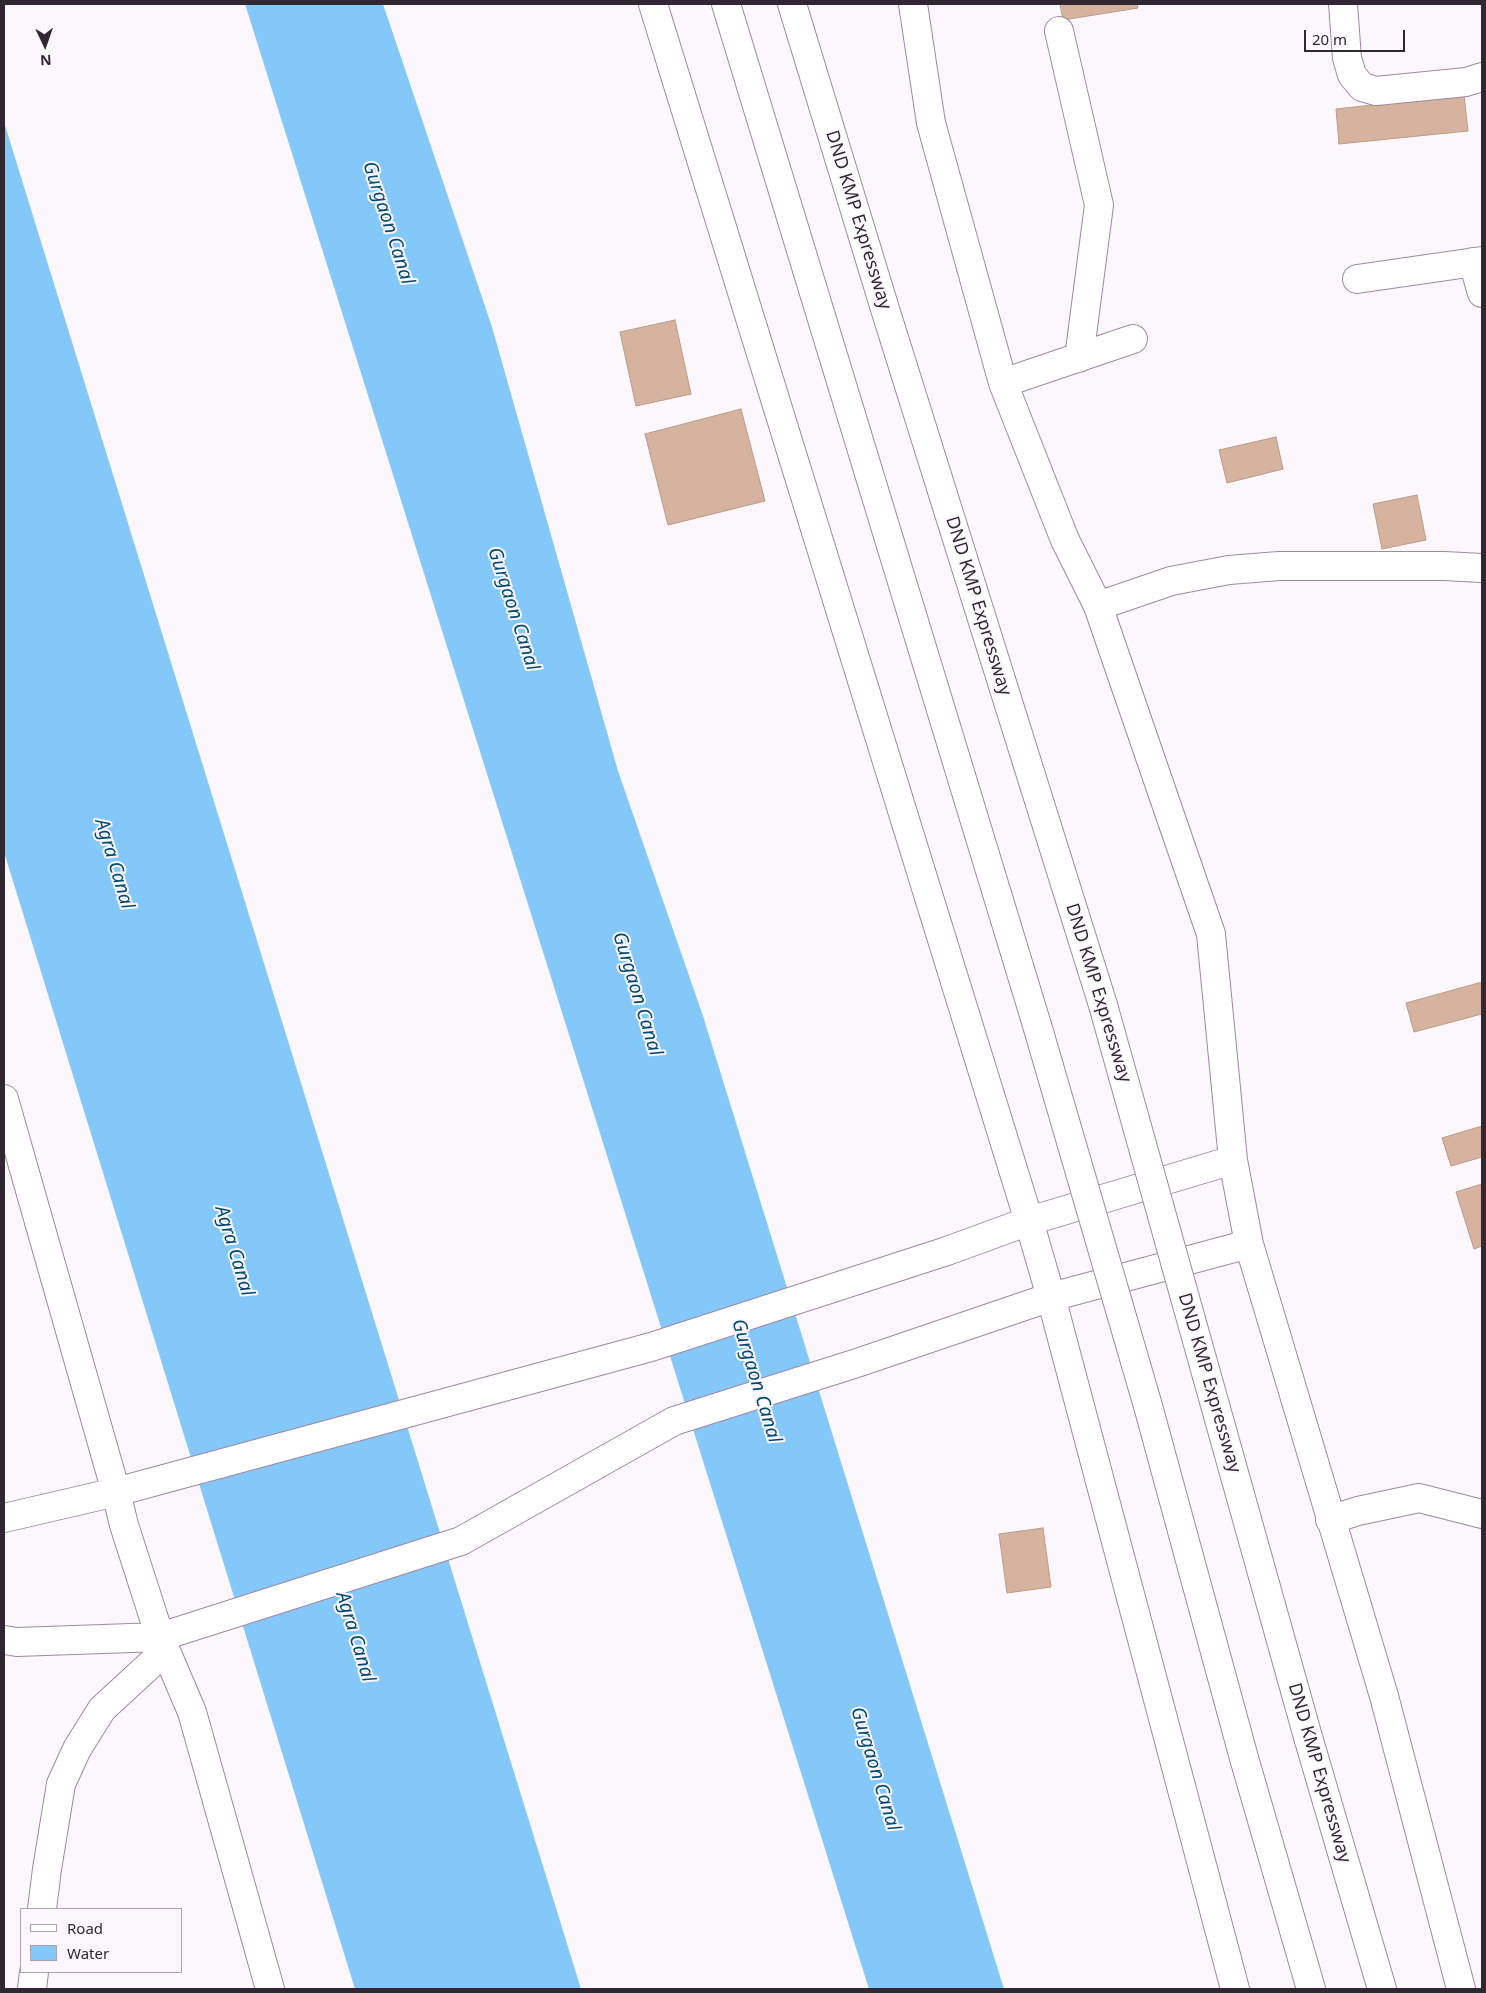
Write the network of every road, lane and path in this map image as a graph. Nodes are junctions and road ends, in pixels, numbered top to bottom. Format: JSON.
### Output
{"nodes":[{"id":1,"x":653,"y":4,"type":"edge"},
{"id":2,"x":726,"y":4,"type":"edge"},
{"id":3,"x":792,"y":4,"type":"edge"},
{"id":4,"x":913,"y":4,"type":"edge"},
{"id":5,"x":1343,"y":4,"type":"edge"},
{"id":6,"x":1059,"y":31,"type":"dead end"},
{"id":7,"x":1482,"y":77,"type":"edge"},
{"id":8,"x":1478,"y":262,"type":"edge"},
{"id":9,"x":1357,"y":279,"type":"dead end"},
{"id":10,"x":1482,"y":293,"type":"edge"},
{"id":11,"x":1133,"y":339,"type":"dead end"},
{"id":12,"x":1079,"y":358,"type":"junction"},
{"id":13,"x":1002,"y":383,"type":"junction"},
{"id":14,"x":1482,"y":568,"type":"edge"},
{"id":15,"x":1098,"y":606,"type":"junction"},
{"id":16,"x":4,"y":1099,"type":"edge"},
{"id":17,"x":1233,"y":1160,"type":"junction"},
{"id":18,"x":1029,"y":1222,"type":"junction"},
{"id":19,"x":1249,"y":1244,"type":"junction"},
{"id":20,"x":1051,"y":1298,"type":"junction"},
{"id":21,"x":116,"y":1492,"type":"junction"},
{"id":22,"x":1482,"y":1514,"type":"edge"},
{"id":23,"x":4,"y":1518,"type":"edge"},
{"id":24,"x":1330,"y":1520,"type":"junction"},
{"id":25,"x":4,"y":1640,"type":"edge"},
{"id":26,"x":163,"y":1644,"type":"junction"},
{"id":27,"x":42,"y":1908,"type":"edge"},
{"id":28,"x":34,"y":1973,"type":"edge"},
{"id":29,"x":32,"y":1989,"type":"edge"},
{"id":30,"x":270,"y":1989,"type":"edge"},
{"id":31,"x":1236,"y":1989,"type":"edge"},
{"id":32,"x":1311,"y":1989,"type":"edge"},
{"id":33,"x":1382,"y":1989,"type":"edge"},
{"id":34,"x":1461,"y":1989,"type":"edge"}],
"edges":[{"from":1,"to":18,"type":"main road"},
{"from":2,"to":32,"type":"main road","bridge":true},
{"from":3,"to":33,"type":"main road","name":"DND KMP Expressway","bridge":true},
{"from":4,"to":13,"type":"main road"},
{"from":5,"to":7,"type":"main road"},
{"from":6,"to":12,"type":"main road"},
{"from":8,"to":9,"type":"main road"},
{"from":8,"to":10,"type":"main road"},
{"from":11,"to":12,"type":"main road"},
{"from":12,"to":13,"type":"main road"},
{"from":13,"to":15,"type":"main road"},
{"from":14,"to":15,"type":"main road"},
{"from":15,"to":17,"type":"main road"},
{"from":16,"to":21,"type":"main road"},
{"from":17,"to":18,"type":"main road"},
{"from":17,"to":19,"type":"main road"},
{"from":18,"to":20,"type":"main road"},
{"from":18,"to":21,"type":"main road"},
{"from":19,"to":20,"type":"main road"},
{"from":19,"to":24,"type":"main road"},
{"from":20,"to":26,"type":"main road"},
{"from":20,"to":31,"type":"main road"},
{"from":21,"to":23,"type":"main road"},
{"from":21,"to":26,"type":"main road"},
{"from":22,"to":24,"type":"main road"},
{"from":24,"to":34,"type":"main road"},
{"from":25,"to":26,"type":"main road"},
{"from":26,"to":27,"type":"main road"},
{"from":26,"to":30,"type":"main road"},
{"from":28,"to":29,"type":"main road"}]}
